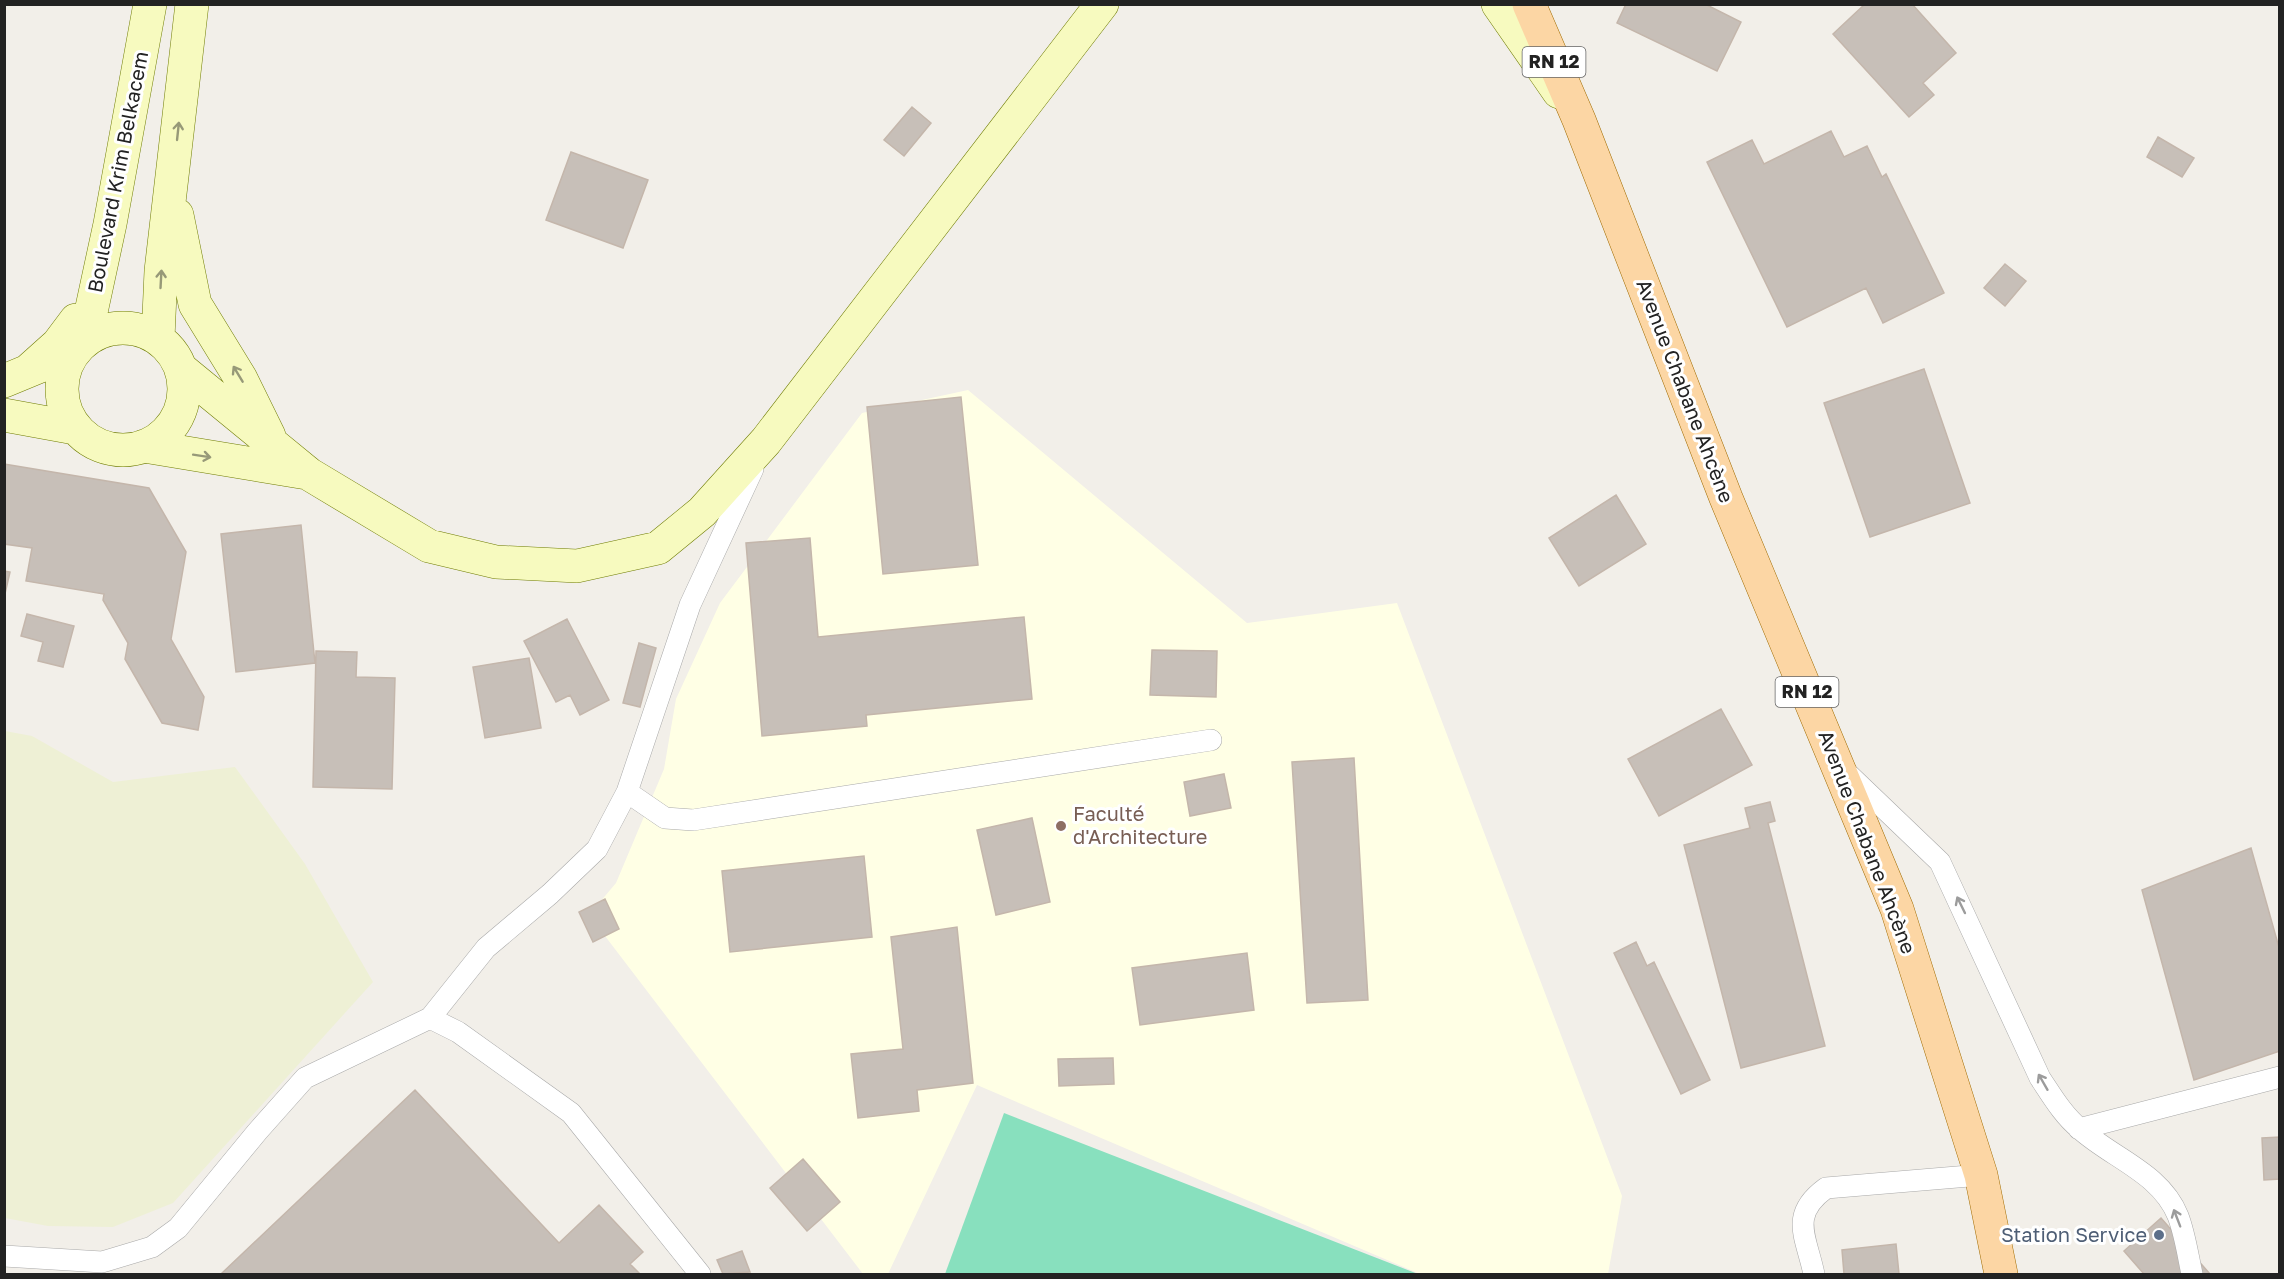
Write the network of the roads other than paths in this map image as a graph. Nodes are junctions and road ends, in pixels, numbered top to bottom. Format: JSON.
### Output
{"nodes":[{"id":1,"x":150,"y":4,"type":"edge"},
{"id":2,"x":192,"y":4,"type":"edge"},
{"id":3,"x":1102,"y":4,"type":"edge"},
{"id":4,"x":1498,"y":4,"type":"edge"},
{"id":5,"x":1529,"y":4,"type":"edge"},
{"id":6,"x":1578,"y":120,"type":"junction"},
{"id":7,"x":172,"y":190,"type":"junction"},
{"id":8,"x":99,"y":276,"type":"junction"},
{"id":9,"x":158,"y":338,"type":"junction"},
{"id":10,"x":78,"y":347,"type":"junction"},
{"id":11,"x":181,"y":369,"type":"junction"},
{"id":12,"x":16,"y":375,"type":"edge"},
{"id":13,"x":4,"y":416,"type":"edge"},
{"id":14,"x":75,"y":428,"type":"junction"},
{"id":15,"x":766,"y":441,"type":"junction"},
{"id":16,"x":274,"y":445,"type":"junction"},
{"id":17,"x":144,"y":446,"type":"junction"},
{"id":18,"x":309,"y":474,"type":"junction"},
{"id":19,"x":1211,"y":740,"type":"dead end"},
{"id":20,"x":1837,"y":764,"type":"junction"},
{"id":21,"x":627,"y":792,"type":"junction"},
{"id":22,"x":430,"y":1018,"type":"junction"},
{"id":23,"x":2280,"y":1077,"type":"edge"},
{"id":24,"x":2079,"y":1129,"type":"junction"},
{"id":25,"x":1981,"y":1175,"type":"junction"},
{"id":26,"x":4,"y":1256,"type":"edge"},
{"id":27,"x":700,"y":1275,"type":"edge"},
{"id":28,"x":1814,"y":1275,"type":"edge"},
{"id":29,"x":2001,"y":1275,"type":"edge"},
{"id":30,"x":2192,"y":1275,"type":"edge"}],
"edges":[{"from":1,"to":8,"type":"main road","name":"Boulevard Krim Belkacem"},
{"from":7,"to":2,"type":"main road","one_way":true},
{"from":3,"to":15,"type":"main road"},
{"from":4,"to":6,"type":"main road"},
{"from":5,"to":6,"type":"main road","number":"RN 12"},
{"from":6,"to":20,"type":"main road","name":"Avenue Chabane Ahcène","number":"RN 12"},
{"from":9,"to":7,"type":"main road","one_way":true},
{"from":16,"to":7,"type":"main road","one_way":true},
{"from":8,"to":10,"type":"main road","name":"Boulevard Krim Belkacem"},
{"from":8,"to":12,"type":"main road"},
{"from":9,"to":10,"type":"main road"},
{"from":9,"to":11,"type":"main road"},
{"from":10,"to":12,"type":"main road"},
{"from":10,"to":14,"type":"main road"},
{"from":11,"to":16,"type":"main road"},
{"from":11,"to":17,"type":"main road"},
{"from":13,"to":14,"type":"main road"},
{"from":14,"to":17,"type":"main road"},
{"from":15,"to":18,"type":"main road"},
{"from":15,"to":21,"type":"lane"},
{"from":16,"to":18,"type":"main road"},
{"from":17,"to":18,"type":"main road","one_way":true},
{"from":19,"to":21,"type":"lane"},
{"from":24,"to":20,"type":"lane","one_way":true},
{"from":20,"to":25,"type":"main road","name":"Avenue Chabane Ahcène","number":"RN 12"},
{"from":21,"to":22,"type":"lane"},
{"from":22,"to":26,"type":"lane"},
{"from":22,"to":27,"type":"lane"},
{"from":23,"to":24,"type":"lane"},
{"from":30,"to":24,"type":"lane","one_way":true},
{"from":25,"to":28,"type":"lane"},
{"from":25,"to":29,"type":"main road","name":"Avenue Chabane Ahcène","number":"RN 12"}]}
